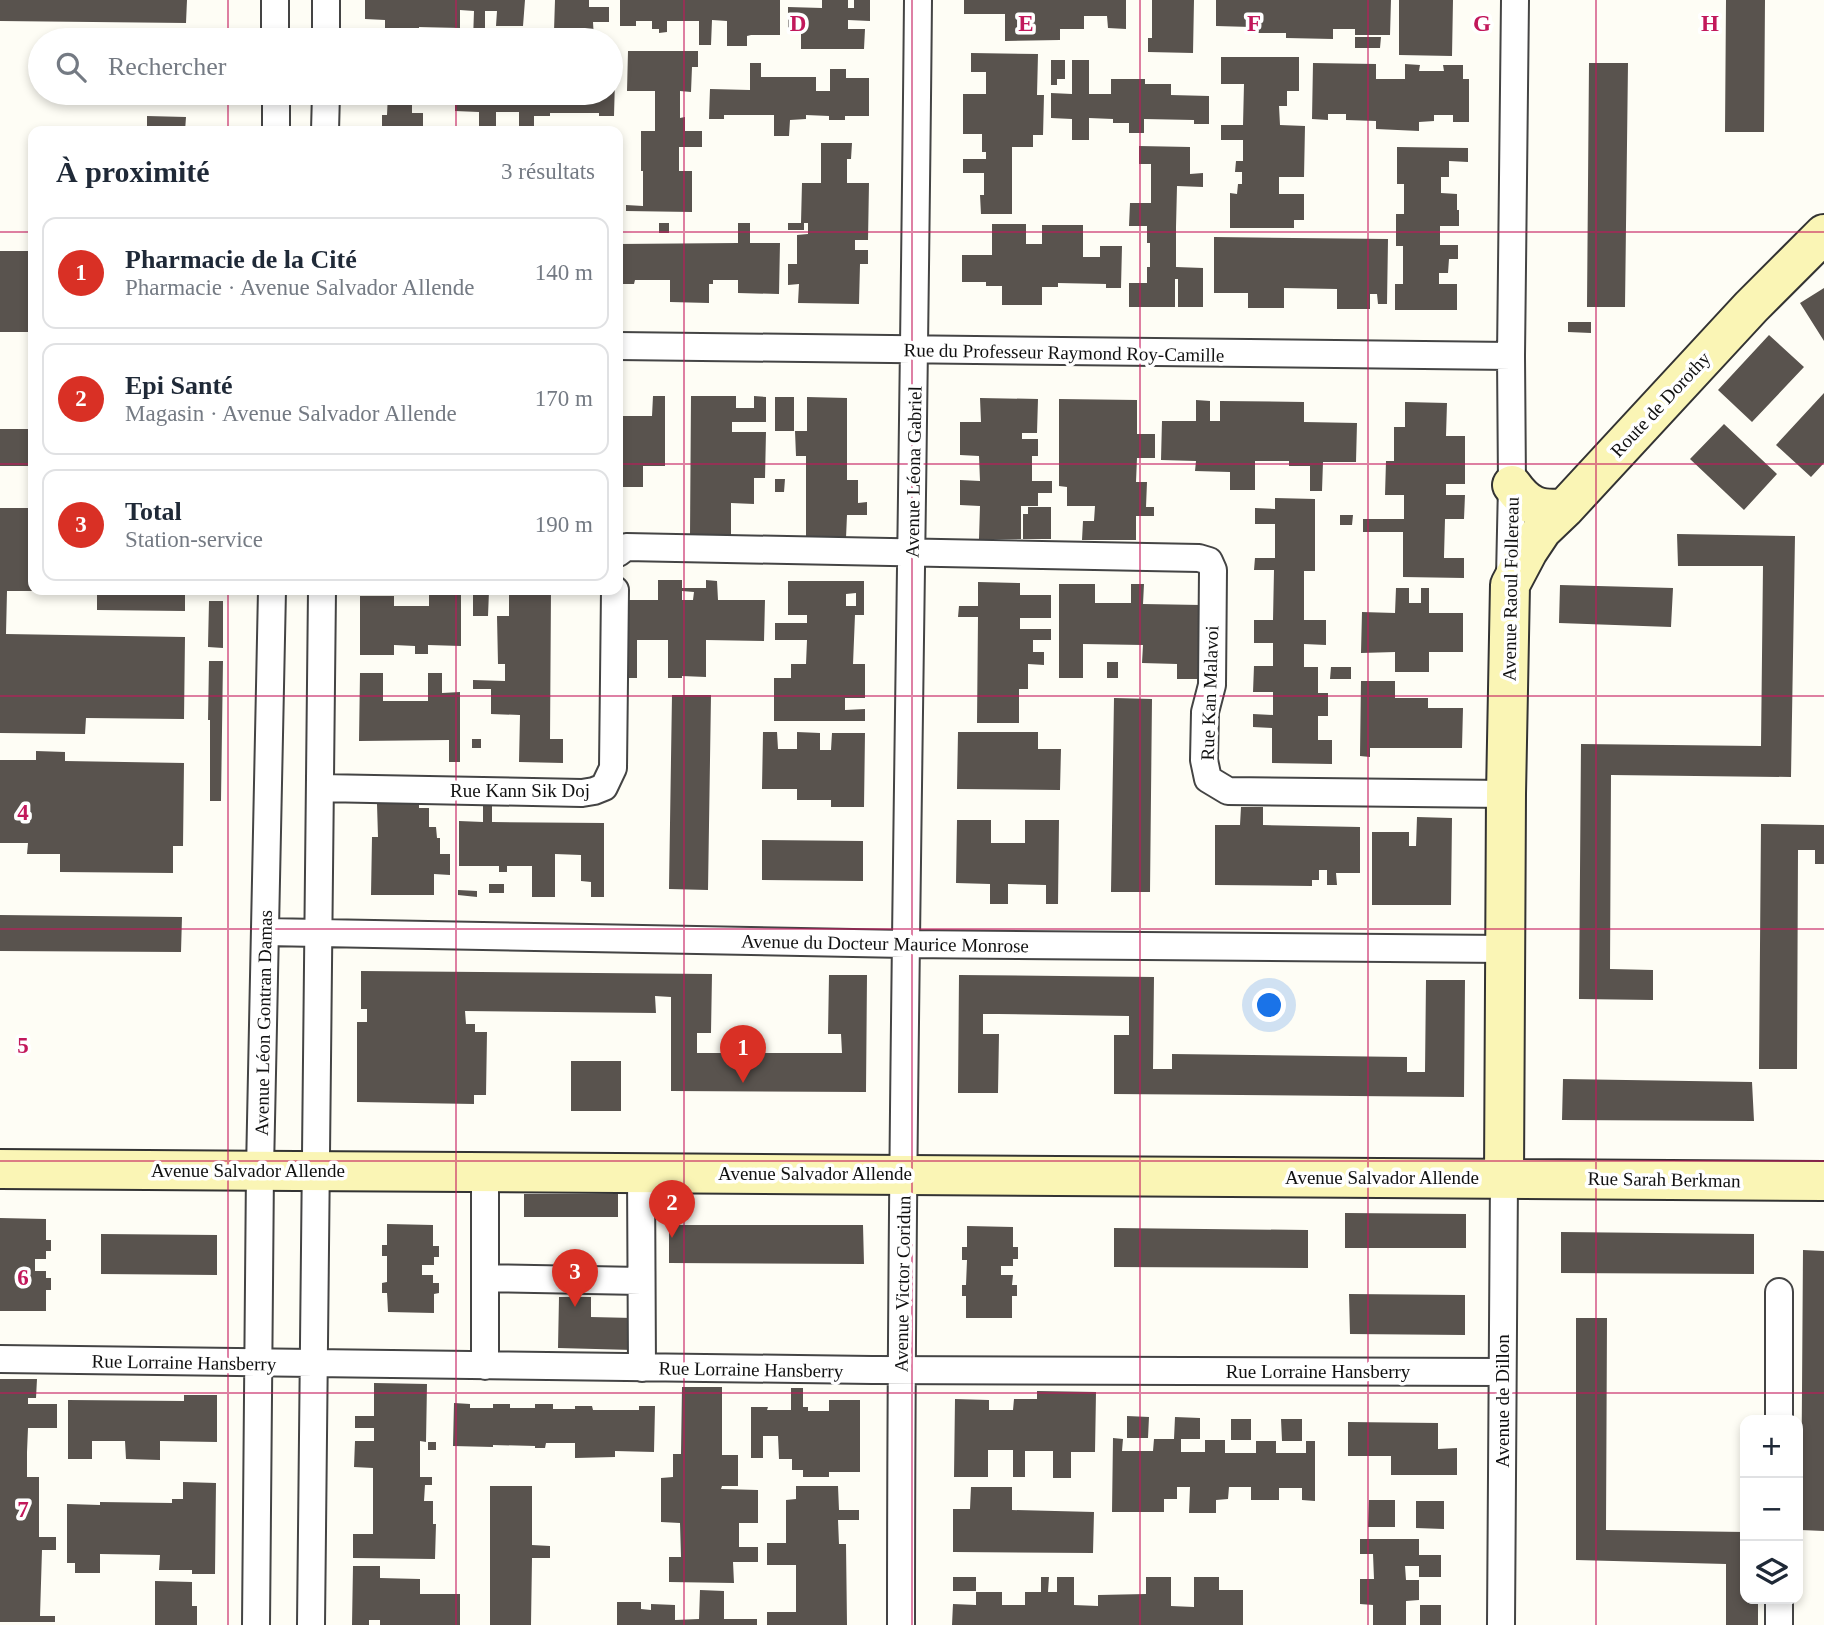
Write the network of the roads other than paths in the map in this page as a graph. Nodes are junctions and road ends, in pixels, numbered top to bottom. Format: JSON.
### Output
{"nodes":[{"id":1,"x":275,"y":0,"type":"edge"},
{"id":2,"x":326,"y":0,"type":"edge"},
{"id":3,"x":918,"y":0,"type":"edge"},
{"id":4,"x":1515,"y":0,"type":"edge"},
{"id":5,"x":275,"y":28,"type":"edge"},
{"id":6,"x":326,"y":28,"type":"edge"},
{"id":7,"x":276,"y":105,"type":"edge"},
{"id":8,"x":326,"y":105,"type":"edge"},
{"id":9,"x":276,"y":126,"type":"edge"},
{"id":10,"x":326,"y":126,"type":"edge"},
{"id":11,"x":1824,"y":234,"type":"edge"},
{"id":12,"x":623,"y":346,"type":"edge"},
{"id":13,"x":915,"y":350,"type":"junction"},
{"id":14,"x":1511,"y":356,"type":"junction"},
{"id":15,"x":1512,"y":485,"type":"junction"},
{"id":16,"x":1565,"y":508,"type":"junction"},
{"id":17,"x":623,"y":549,"type":"edge"},
{"id":18,"x":912,"y":554,"type":"junction"},
{"id":19,"x":1510,"y":585,"type":"junction"},
{"id":20,"x":272,"y":595,"type":"edge"},
{"id":21,"x":322,"y":595,"type":"edge"},
{"id":22,"x":615,"y":595,"type":"edge"},
{"id":23,"x":320,"y":788,"type":"junction"},
{"id":24,"x":1506,"y":793,"type":"junction"},
{"id":25,"x":265,"y":932,"type":"junction"},
{"id":26,"x":318,"y":932,"type":"junction"},
{"id":27,"x":905,"y":944,"type":"junction"},
{"id":28,"x":1505,"y":949,"type":"junction"},
{"id":29,"x":0,"y":1169,"type":"edge"},
{"id":30,"x":260,"y":1170,"type":"junction"},
{"id":31,"x":316,"y":1170,"type":"junction"},
{"id":32,"x":485,"y":1171,"type":"junction"},
{"id":33,"x":641,"y":1172,"type":"junction"},
{"id":34,"x":903,"y":1174,"type":"junction"},
{"id":35,"x":1504,"y":1178,"type":"junction"},
{"id":36,"x":1824,"y":1181,"type":"edge"},
{"id":37,"x":485,"y":1278,"type":"junction"},
{"id":38,"x":641,"y":1280,"type":"junction"},
{"id":39,"x":1779,"y":1292,"type":"dead end"},
{"id":40,"x":0,"y":1359,"type":"edge"},
{"id":41,"x":258,"y":1363,"type":"junction"},
{"id":42,"x":314,"y":1364,"type":"junction"},
{"id":43,"x":485,"y":1366,"type":"junction"},
{"id":44,"x":642,"y":1368,"type":"junction"},
{"id":45,"x":901,"y":1370,"type":"junction"},
{"id":46,"x":1502,"y":1372,"type":"junction"},
{"id":47,"x":1779,"y":1415,"type":"edge"},
{"id":48,"x":1779,"y":1604,"type":"edge"},
{"id":49,"x":256,"y":1625,"type":"edge"},
{"id":50,"x":311,"y":1625,"type":"edge"},
{"id":51,"x":901,"y":1625,"type":"edge"},
{"id":52,"x":1501,"y":1625,"type":"edge"},
{"id":53,"x":1779,"y":1625,"type":"edge"}],
"edges":[{"from":1,"to":5,"type":"street"},
{"from":2,"to":6,"type":"street"},
{"from":3,"to":13,"type":"street","name":"Avenue Léona Gabriel"},
{"from":4,"to":14,"type":"street","name":"Avenue Raoul Follereau"},
{"from":7,"to":9,"type":"street"},
{"from":8,"to":10,"type":"street"},
{"from":11,"to":16,"type":"main road","name":"Route de Dorothy"},
{"from":12,"to":13,"type":"street","name":"Rue du Professeur Raymond Roy-Camille"},
{"from":13,"to":14,"type":"street","name":"Rue du Professeur Raymond Roy-Camille"},
{"from":13,"to":18,"type":"street","name":"Avenue Léona Gabriel"},
{"from":14,"to":15,"type":"street","name":"Avenue Raoul Follereau"},
{"from":15,"to":16,"type":"main road"},
{"from":15,"to":19,"type":"street","name":"Avenue Raoul Follereau"},
{"from":16,"to":19,"type":"main road","name":"Route de Dorothy"},
{"from":17,"to":18,"type":"street"},
{"from":18,"to":24,"type":"street","name":"Rue Kan Malavoi"},
{"from":18,"to":27,"type":"street","name":"Avenue Léona Gabriel"},
{"from":19,"to":24,"type":"main road","name":"Avenue Raoul Follereau"},
{"from":20,"to":25,"type":"street","name":"Avenue Léon Gontran Damas"},
{"from":21,"to":23,"type":"street"},
{"from":22,"to":23,"type":"street","name":"Rue Kann Sik Doj"},
{"from":23,"to":26,"type":"street"},
{"from":24,"to":28,"type":"main road","name":"Avenue Raoul Follereau"},
{"from":25,"to":26,"type":"street","name":"Avenue du Docteur Maurice Monrose"},
{"from":25,"to":30,"type":"street","name":"Avenue Léon Gontran Damas"},
{"from":26,"to":27,"type":"street","name":"Avenue du Docteur Maurice Monrose"},
{"from":26,"to":31,"type":"street"},
{"from":27,"to":28,"type":"street","name":"Avenue du Docteur Maurice Monrose"},
{"from":27,"to":34,"type":"street","name":"Avenue Victor Coridun"},
{"from":28,"to":35,"type":"main road","name":"Avenue Raoul Follereau"},
{"from":29,"to":30,"type":"main road","name":"Avenue Salvador Allende"},
{"from":30,"to":31,"type":"main road","name":"Avenue Salvador Allende"},
{"from":30,"to":41,"type":"street","name":"Avenue Léon Gontran Damas"},
{"from":31,"to":32,"type":"main road","name":"Avenue Salvador Allende"},
{"from":31,"to":42,"type":"street"},
{"from":32,"to":33,"type":"main road","name":"Avenue Salvador Allende"},
{"from":32,"to":37,"type":"street"},
{"from":33,"to":34,"type":"main road","name":"Avenue Salvador Allende"},
{"from":33,"to":38,"type":"street"},
{"from":34,"to":35,"type":"main road","name":"Avenue Salvador Allende"},
{"from":34,"to":45,"type":"street","name":"Avenue Victor Coridun"},
{"from":35,"to":36,"type":"main road","name":"Rue Sarah Berkman"},
{"from":35,"to":46,"type":"street","name":"Avenue de Dillon"},
{"from":37,"to":38,"type":"street"},
{"from":37,"to":43,"type":"street"},
{"from":38,"to":44,"type":"street"},
{"from":39,"to":47,"type":"street"},
{"from":40,"to":41,"type":"street","name":"Rue Lorraine Hansberry"},
{"from":41,"to":42,"type":"street","name":"Rue Lorraine Hansberry"},
{"from":41,"to":49,"type":"street","name":"Avenue Léon Gontran Damas"},
{"from":42,"to":43,"type":"street","name":"Rue Lorraine Hansberry"},
{"from":42,"to":50,"type":"street"},
{"from":43,"to":44,"type":"street","name":"Rue Lorraine Hansberry"},
{"from":44,"to":45,"type":"street","name":"Rue Lorraine Hansberry"},
{"from":45,"to":46,"type":"street","name":"Rue Lorraine Hansberry"},
{"from":45,"to":51,"type":"street","name":"Avenue Victor Coridun"},
{"from":46,"to":52,"type":"street","name":"Avenue de Dillon"},
{"from":48,"to":53,"type":"street"}]}
